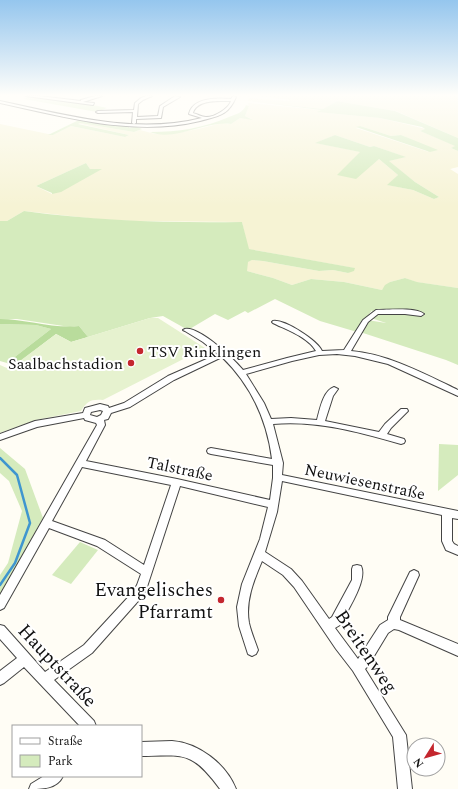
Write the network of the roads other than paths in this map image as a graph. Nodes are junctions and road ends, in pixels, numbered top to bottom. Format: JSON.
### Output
{"nodes":[{"id":1,"x":421,"y":314,"type":"dead end"},
{"id":2,"x":275,"y":322,"type":"dead end"},
{"id":3,"x":187,"y":330,"type":"dead end"},
{"id":4,"x":320,"y":353,"type":"junction"},
{"id":5,"x":346,"y":353,"type":"junction"},
{"id":6,"x":224,"y":354,"type":"junction"},
{"id":7,"x":242,"y":373,"type":"junction"},
{"id":8,"x":334,"y":389,"type":"dead end"},
{"id":9,"x":458,"y":393,"type":"edge"},
{"id":10,"x":107,"y":411,"type":"junction"},
{"id":11,"x":404,"y":411,"type":"dead end"},
{"id":12,"x":86,"y":415,"type":"junction"},
{"id":13,"x":100,"y":420,"type":"junction"},
{"id":14,"x":269,"y":422,"type":"junction"},
{"id":15,"x":320,"y":422,"type":"junction"},
{"id":16,"x":382,"y":436,"type":"junction"},
{"id":17,"x":0,"y":437,"type":"edge"},
{"id":18,"x":401,"y":442,"type":"dead end"},
{"id":19,"x":211,"y":451,"type":"dead end"},
{"id":20,"x":80,"y":463,"type":"junction"},
{"id":21,"x":278,"y":463,"type":"junction"},
{"id":22,"x":277,"y":477,"type":"junction"},
{"id":23,"x":177,"y":482,"type":"junction"},
{"id":24,"x":273,"y":504,"type":"junction"},
{"id":25,"x":447,"y":514,"type":"junction"},
{"id":26,"x":458,"y":515,"type":"edge"},
{"id":27,"x":46,"y":523,"type":"junction"},
{"id":28,"x":458,"y":551,"type":"edge"},
{"id":29,"x":260,"y":554,"type":"junction"},
{"id":30,"x":357,"y":569,"type":"dead end"},
{"id":31,"x":146,"y":572,"type":"junction"},
{"id":32,"x":414,"y":575,"type":"dead end"},
{"id":33,"x":0,"y":605,"type":"edge"},
{"id":34,"x":394,"y":624,"type":"junction"},
{"id":35,"x":327,"y":626,"type":"junction"},
{"id":36,"x":0,"y":630,"type":"edge"},
{"id":37,"x":252,"y":650,"type":"dead end"},
{"id":38,"x":458,"y":650,"type":"edge"},
{"id":39,"x":25,"y":659,"type":"junction"},
{"id":40,"x":357,"y":667,"type":"junction"},
{"id":41,"x":0,"y":679,"type":"edge"},
{"id":42,"x":44,"y":680,"type":"junction"},
{"id":43,"x":87,"y":725,"type":"edge"},
{"id":44,"x":142,"y":749,"type":"edge"},
{"id":45,"x":54,"y":777,"type":"edge"},
{"id":46,"x":36,"y":789,"type":"edge"},
{"id":47,"x":229,"y":789,"type":"edge"},
{"id":48,"x":405,"y":789,"type":"edge"}],
"edges":[{"from":1,"to":5,"type":"street"},
{"from":2,"to":4,"type":"street"},
{"from":3,"to":6,"type":"street"},
{"from":4,"to":5,"type":"street"},
{"from":4,"to":7,"type":"street"},
{"from":5,"to":9,"type":"street"},
{"from":6,"to":7,"type":"street"},
{"from":6,"to":10,"type":"street"},
{"from":7,"to":14,"type":"street"},
{"from":8,"to":15,"type":"street"},
{"from":10,"to":12,"type":"street"},
{"from":10,"to":13,"type":"street"},
{"from":11,"to":16,"type":"street"},
{"from":12,"to":13,"type":"street"},
{"from":12,"to":17,"type":"street"},
{"from":13,"to":20,"type":"street"},
{"from":14,"to":15,"type":"street"},
{"from":14,"to":21,"type":"street"},
{"from":15,"to":16,"type":"street"},
{"from":16,"to":18,"type":"street"},
{"from":19,"to":21,"type":"street"},
{"from":20,"to":23,"type":"street","name":"Talstraße"},
{"from":20,"to":27,"type":"street"},
{"from":21,"to":22,"type":"street"},
{"from":22,"to":24,"type":"street"},
{"from":22,"to":25,"type":"street","name":"Neuwiesenstraße"},
{"from":23,"to":24,"type":"street","name":"Talstraße"},
{"from":23,"to":31,"type":"street"},
{"from":24,"to":29,"type":"street"},
{"from":25,"to":26,"type":"street","name":"Neuwiesenstraße"},
{"from":25,"to":28,"type":"street"},
{"from":27,"to":31,"type":"street"},
{"from":27,"to":33,"type":"street"},
{"from":29,"to":35,"type":"street","name":"Breitenweg"},
{"from":29,"to":37,"type":"street"},
{"from":30,"to":35,"type":"street"},
{"from":31,"to":42,"type":"street"},
{"from":32,"to":34,"type":"street"},
{"from":34,"to":38,"type":"street"},
{"from":34,"to":40,"type":"street"},
{"from":35,"to":40,"type":"street","name":"Breitenweg"},
{"from":36,"to":39,"type":"street","name":"Hauptstraße"},
{"from":39,"to":41,"type":"street"},
{"from":39,"to":42,"type":"street","name":"Hauptstraße"},
{"from":40,"to":48,"type":"street","name":"Breitenweg"},
{"from":42,"to":43,"type":"street","name":"Hauptstraße"},
{"from":44,"to":47,"type":"street"},
{"from":45,"to":46,"type":"street"}]}
